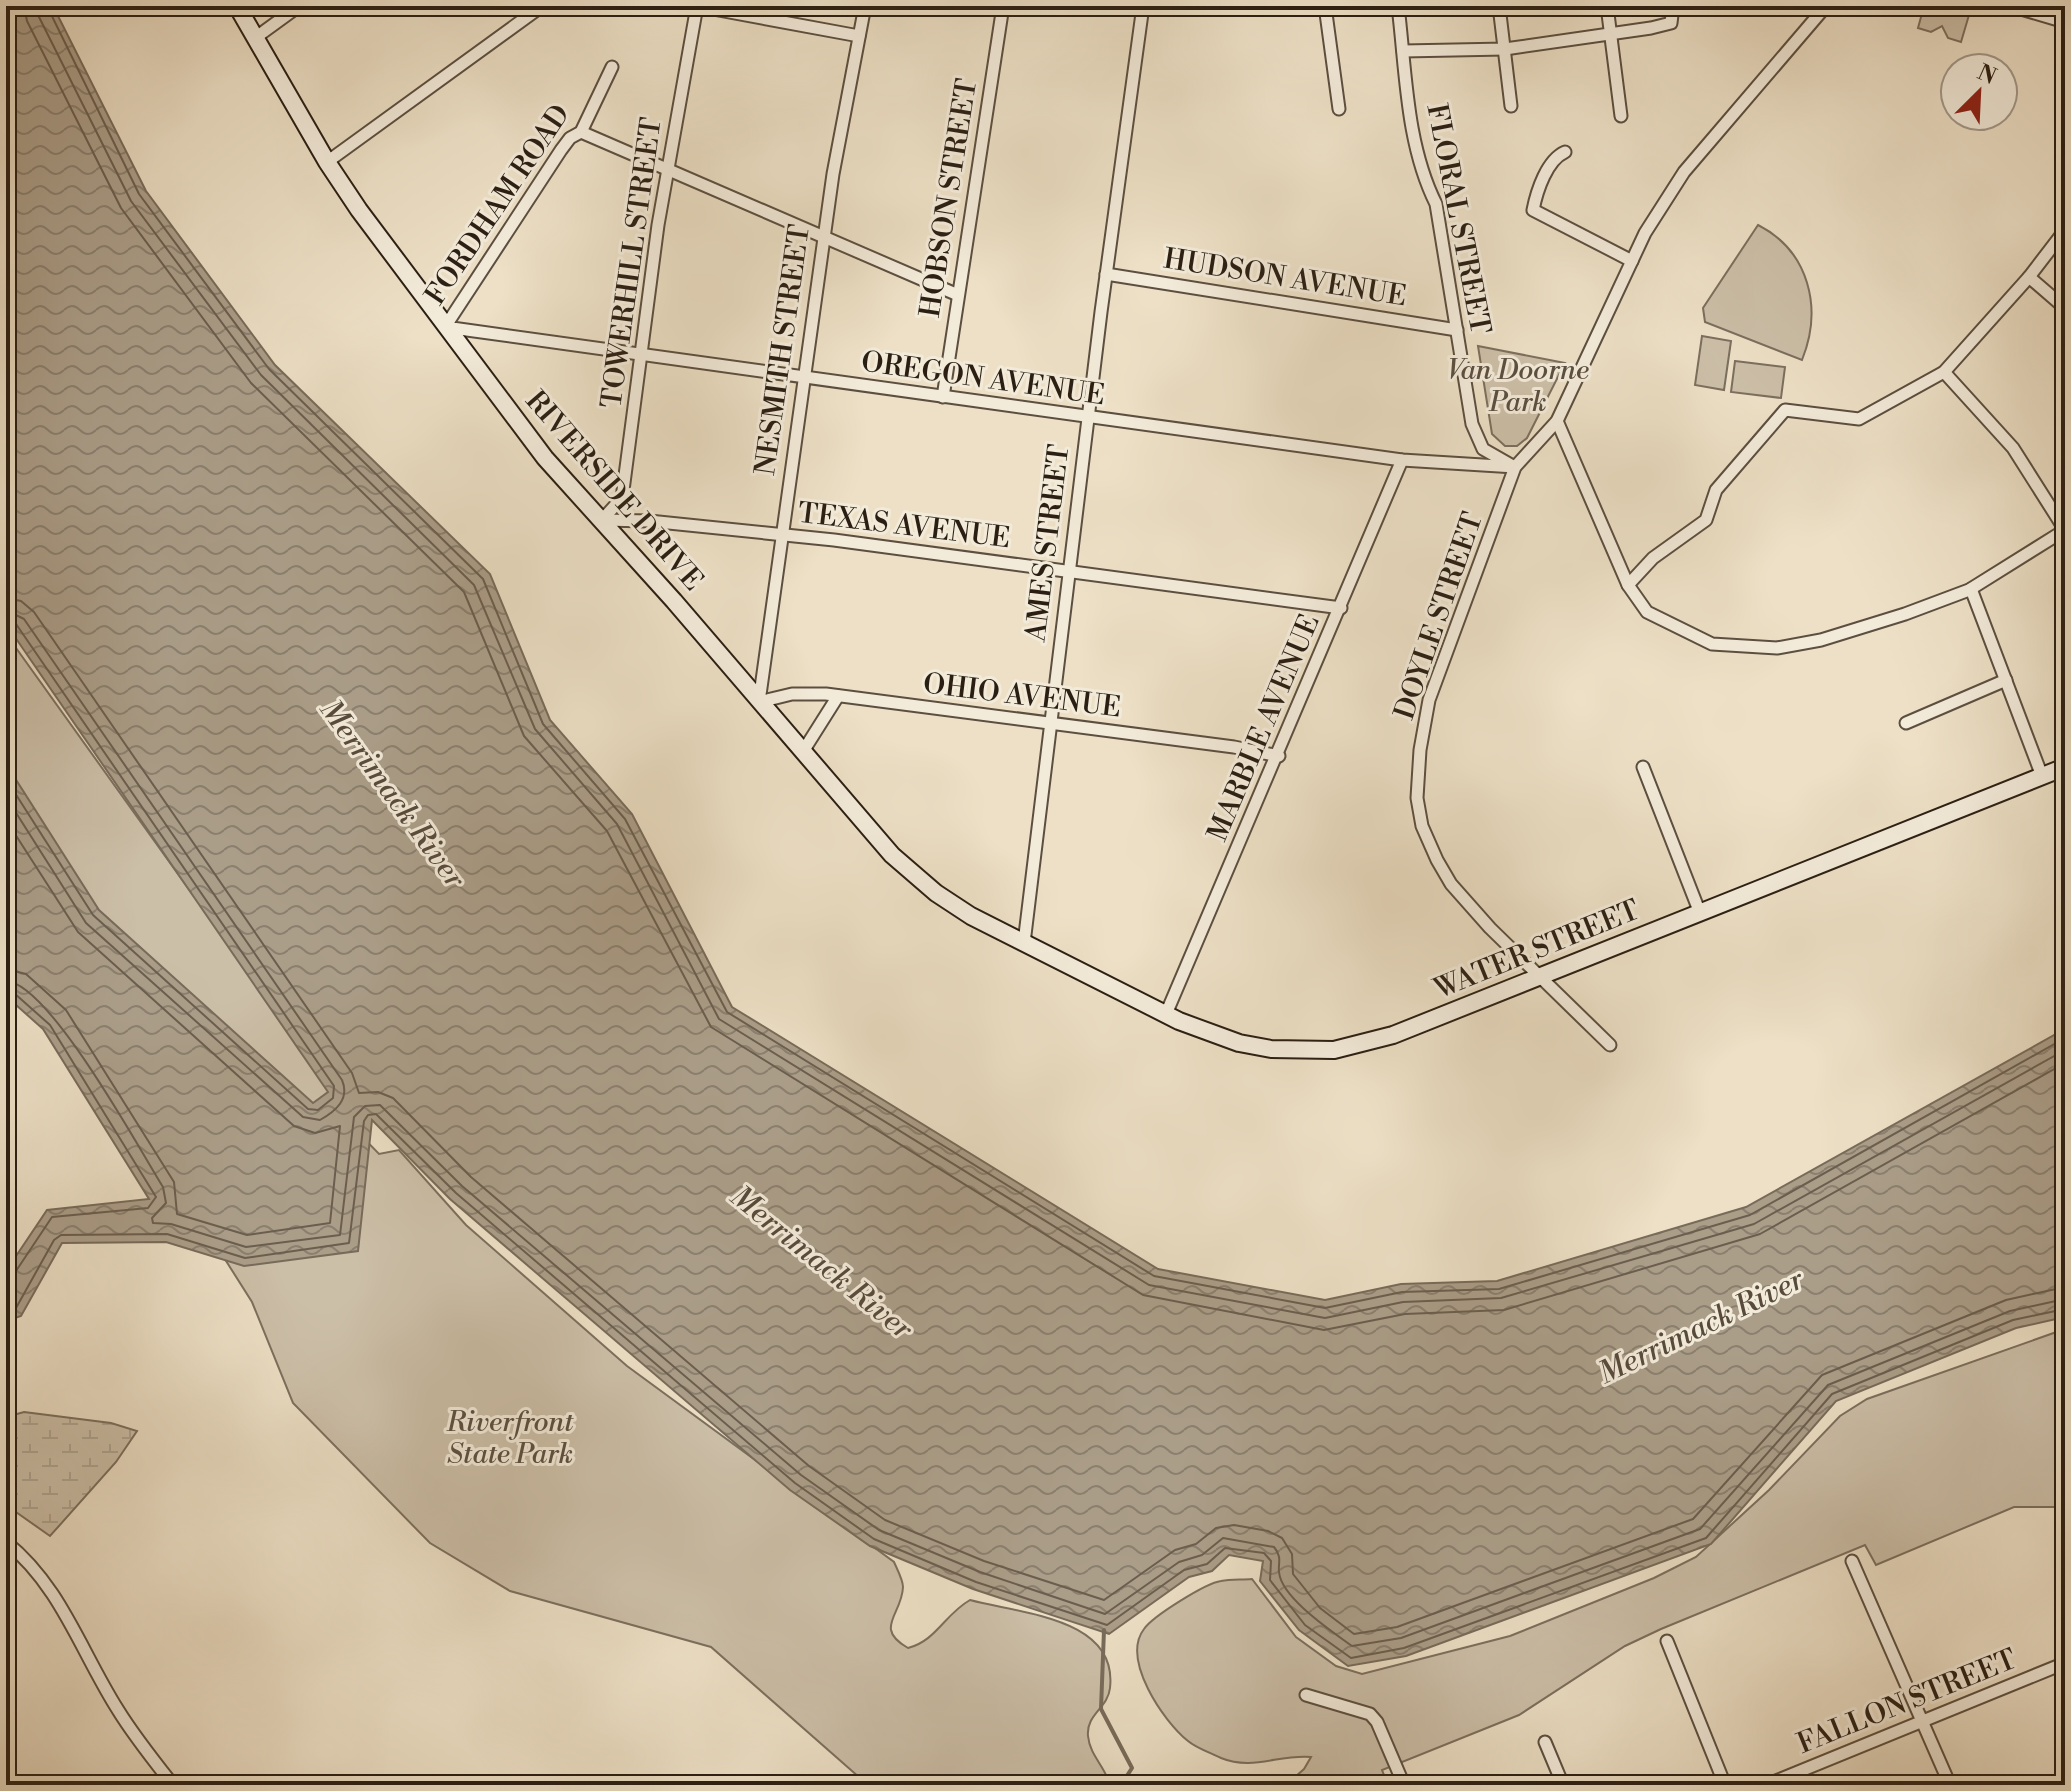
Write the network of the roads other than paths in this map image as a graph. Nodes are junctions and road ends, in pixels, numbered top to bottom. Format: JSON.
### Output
{"nodes":[{"id":1,"x":237,"y":6,"type":"edge"},
{"id":2,"x":299,"y":6,"type":"edge"},
{"id":3,"x":542,"y":6,"type":"edge"},
{"id":4,"x":697,"y":6,"type":"edge"},
{"id":5,"x":865,"y":6,"type":"edge"},
{"id":6,"x":1003,"y":6,"type":"edge"},
{"id":7,"x":1143,"y":6,"type":"edge"},
{"id":8,"x":1325,"y":6,"type":"edge"},
{"id":9,"x":1398,"y":6,"type":"edge"},
{"id":10,"x":1499,"y":6,"type":"edge"},
{"id":11,"x":1607,"y":6,"type":"edge"},
{"id":12,"x":1673,"y":6,"type":"edge"},
{"id":13,"x":1826,"y":6,"type":"edge"},
{"id":14,"x":2011,"y":6,"type":"edge"},
{"id":15,"x":2065,"y":22,"type":"edge"},
{"id":16,"x":1610,"y":34,"type":"junction"},
{"id":17,"x":859,"y":36,"type":"junction"},
{"id":18,"x":255,"y":38,"type":"junction"},
{"id":19,"x":1505,"y":49,"type":"junction"},
{"id":20,"x":1403,"y":51,"type":"junction"},
{"id":21,"x":612,"y":67,"type":"dead end"},
{"id":22,"x":1511,"y":106,"type":"dead end"},
{"id":23,"x":1339,"y":109,"type":"dead end"},
{"id":24,"x":1621,"y":116,"type":"dead end"},
{"id":25,"x":581,"y":132,"type":"junction"},
{"id":26,"x":1565,"y":152,"type":"dead end"},
{"id":27,"x":327,"y":162,"type":"junction"},
{"id":28,"x":668,"y":167,"type":"junction"},
{"id":29,"x":2065,"y":230,"type":"edge"},
{"id":30,"x":824,"y":236,"type":"junction"},
{"id":31,"x":1632,"y":261,"type":"junction"},
{"id":32,"x":1106,"y":274,"type":"junction"},
{"id":33,"x":2029,"y":277,"type":"junction"},
{"id":34,"x":958,"y":295,"type":"junction"},
{"id":35,"x":2065,"y":308,"type":"edge"},
{"id":36,"x":445,"y":327,"type":"junction"},
{"id":37,"x":1457,"y":330,"type":"junction"},
{"id":38,"x":642,"y":356,"type":"junction"},
{"id":39,"x":1944,"y":372,"type":"junction"},
{"id":40,"x":803,"y":378,"type":"junction"},
{"id":41,"x":943,"y":397,"type":"junction"},
{"id":42,"x":1088,"y":417,"type":"junction"},
{"id":43,"x":1557,"y":421,"type":"junction"},
{"id":44,"x":1402,"y":460,"type":"junction"},
{"id":45,"x":1515,"y":467,"type":"junction"},
{"id":46,"x":602,"y":520,"type":"junction"},
{"id":47,"x":2065,"y":530,"type":"edge"},
{"id":48,"x":781,"y":534,"type":"junction"},
{"id":49,"x":1069,"y":572,"type":"junction"},
{"id":50,"x":1628,"y":585,"type":"junction"},
{"id":51,"x":1971,"y":589,"type":"junction"},
{"id":52,"x":1341,"y":608,"type":"junction"},
{"id":53,"x":2006,"y":680,"type":"junction"},
{"id":54,"x":838,"y":696,"type":"junction"},
{"id":55,"x":759,"y":702,"type":"junction"},
{"id":56,"x":1906,"y":723,"type":"dead end"},
{"id":57,"x":1049,"y":725,"type":"junction"},
{"id":58,"x":802,"y":753,"type":"junction"},
{"id":59,"x":1279,"y":756,"type":"junction"},
{"id":60,"x":1643,"y":767,"type":"dead end"},
{"id":61,"x":2065,"y":767,"type":"edge"},
{"id":62,"x":2042,"y":776,"type":"junction"},
{"id":63,"x":1700,"y":913,"type":"junction"},
{"id":64,"x":1024,"y":943,"type":"junction"},
{"id":65,"x":1540,"y":977,"type":"junction"},
{"id":66,"x":1166,"y":1014,"type":"junction"},
{"id":67,"x":1610,"y":1045,"type":"dead end"},
{"id":68,"x":6,"y":1542,"type":"edge"},
{"id":69,"x":1852,"y":1561,"type":"dead end"},
{"id":70,"x":1667,"y":1641,"type":"dead end"},
{"id":71,"x":2065,"y":1663,"type":"edge"},
{"id":72,"x":1306,"y":1695,"type":"dead end"},
{"id":73,"x":1923,"y":1721,"type":"junction"},
{"id":74,"x":1545,"y":1742,"type":"dead end"},
{"id":75,"x":173,"y":1785,"type":"edge"},
{"id":76,"x":1404,"y":1785,"type":"edge"},
{"id":77,"x":1563,"y":1785,"type":"edge"},
{"id":78,"x":1725,"y":1785,"type":"edge"},
{"id":79,"x":1766,"y":1785,"type":"edge"},
{"id":80,"x":1950,"y":1785,"type":"edge"}],
"edges":[{"from":1,"to":18,"type":"main road","name":"RIVERSIDE DRIVE"},
{"from":2,"to":18,"type":"street"},
{"from":3,"to":27,"type":"street"},
{"from":4,"to":17,"type":"street"},
{"from":4,"to":28,"type":"street","name":"TOWERHILL STREET"},
{"from":5,"to":17,"type":"street","name":"NESMITH STREET"},
{"from":6,"to":34,"type":"street","name":"HOBSON STREET"},
{"from":7,"to":32,"type":"street","name":"AMES STREET"},
{"from":8,"to":23,"type":"street"},
{"from":9,"to":20,"type":"street","name":"FLORAL STREET"},
{"from":10,"to":19,"type":"street"},
{"from":11,"to":16,"type":"street"},
{"from":12,"to":16,"type":"street"},
{"from":13,"to":31,"type":"street"},
{"from":14,"to":15,"type":"street"},
{"from":16,"to":19,"type":"street"},
{"from":16,"to":24,"type":"street"},
{"from":17,"to":30,"type":"street","name":"NESMITH STREET"},
{"from":18,"to":27,"type":"main road","name":"RIVERSIDE DRIVE"},
{"from":19,"to":20,"type":"street"},
{"from":19,"to":22,"type":"street"},
{"from":20,"to":37,"type":"street","name":"FLORAL STREET"},
{"from":21,"to":25,"type":"street","name":"FORDHAM ROAD"},
{"from":25,"to":28,"type":"street"},
{"from":25,"to":36,"type":"street","name":"FORDHAM ROAD"},
{"from":26,"to":31,"type":"street"},
{"from":27,"to":36,"type":"main road","name":"RIVERSIDE DRIVE"},
{"from":28,"to":30,"type":"street"},
{"from":28,"to":38,"type":"street","name":"TOWERHILL STREET"},
{"from":29,"to":33,"type":"street"},
{"from":30,"to":34,"type":"street"},
{"from":30,"to":40,"type":"street","name":"NESMITH STREET"},
{"from":31,"to":43,"type":"street"},
{"from":32,"to":37,"type":"street","name":"HUDSON AVENUE"},
{"from":32,"to":42,"type":"street","name":"AMES STREET"},
{"from":33,"to":35,"type":"street"},
{"from":33,"to":39,"type":"street"},
{"from":34,"to":41,"type":"street","name":"HOBSON STREET"},
{"from":36,"to":38,"type":"street","name":"OREGON AVENUE"},
{"from":36,"to":46,"type":"main road","name":"RIVERSIDE DRIVE"},
{"from":37,"to":45,"type":"street","name":"FLORAL STREET"},
{"from":38,"to":40,"type":"street","name":"OREGON AVENUE"},
{"from":38,"to":46,"type":"street","name":"TOWERHILL STREET"},
{"from":39,"to":47,"type":"street"},
{"from":39,"to":50,"type":"street"},
{"from":40,"to":41,"type":"street","name":"OREGON AVENUE"},
{"from":40,"to":48,"type":"street","name":"NESMITH STREET"},
{"from":41,"to":42,"type":"street","name":"OREGON AVENUE"},
{"from":42,"to":44,"type":"street","name":"OREGON AVENUE"},
{"from":42,"to":49,"type":"street","name":"AMES STREET"},
{"from":43,"to":45,"type":"street"},
{"from":43,"to":50,"type":"street"},
{"from":44,"to":45,"type":"street","name":"OREGON AVENUE"},
{"from":44,"to":52,"type":"street","name":"MARBLE AVENUE"},
{"from":45,"to":65,"type":"street","name":"DOYLE STREET"},
{"from":46,"to":48,"type":"street","name":"TEXAS AVENUE"},
{"from":46,"to":55,"type":"main road","name":"RIVERSIDE DRIVE"},
{"from":47,"to":51,"type":"street"},
{"from":48,"to":49,"type":"street","name":"TEXAS AVENUE"},
{"from":48,"to":55,"type":"street","name":"NESMITH STREET"},
{"from":49,"to":52,"type":"street","name":"TEXAS AVENUE"},
{"from":49,"to":57,"type":"street","name":"AMES STREET"},
{"from":50,"to":51,"type":"street"},
{"from":51,"to":53,"type":"street"},
{"from":52,"to":59,"type":"street","name":"MARBLE AVENUE"},
{"from":53,"to":56,"type":"street"},
{"from":53,"to":62,"type":"street"},
{"from":54,"to":55,"type":"street","name":"OHIO AVENUE"},
{"from":54,"to":57,"type":"street","name":"OHIO AVENUE"},
{"from":54,"to":58,"type":"street"},
{"from":55,"to":58,"type":"main road","name":"RIVERSIDE DRIVE"},
{"from":57,"to":59,"type":"street","name":"OHIO AVENUE"},
{"from":57,"to":64,"type":"street","name":"AMES STREET"},
{"from":58,"to":64,"type":"main road","name":"RIVERSIDE DRIVE"},
{"from":59,"to":66,"type":"street","name":"MARBLE AVENUE"},
{"from":60,"to":63,"type":"street"},
{"from":61,"to":62,"type":"main road","name":"WATER STREET"},
{"from":62,"to":63,"type":"main road","name":"WATER STREET"},
{"from":63,"to":65,"type":"main road","name":"WATER STREET"},
{"from":64,"to":66,"type":"main road","name":"WATER STREET"},
{"from":65,"to":66,"type":"main road","name":"WATER STREET"},
{"from":65,"to":67,"type":"street","name":"DOYLE STREET"},
{"from":68,"to":75,"type":"street"},
{"from":69,"to":73,"type":"street"},
{"from":70,"to":78,"type":"street"},
{"from":71,"to":73,"type":"street","name":"FALLON STREET"},
{"from":72,"to":76,"type":"street"},
{"from":73,"to":79,"type":"street","name":"FALLON STREET"},
{"from":73,"to":80,"type":"street"},
{"from":74,"to":77,"type":"street"}]}
